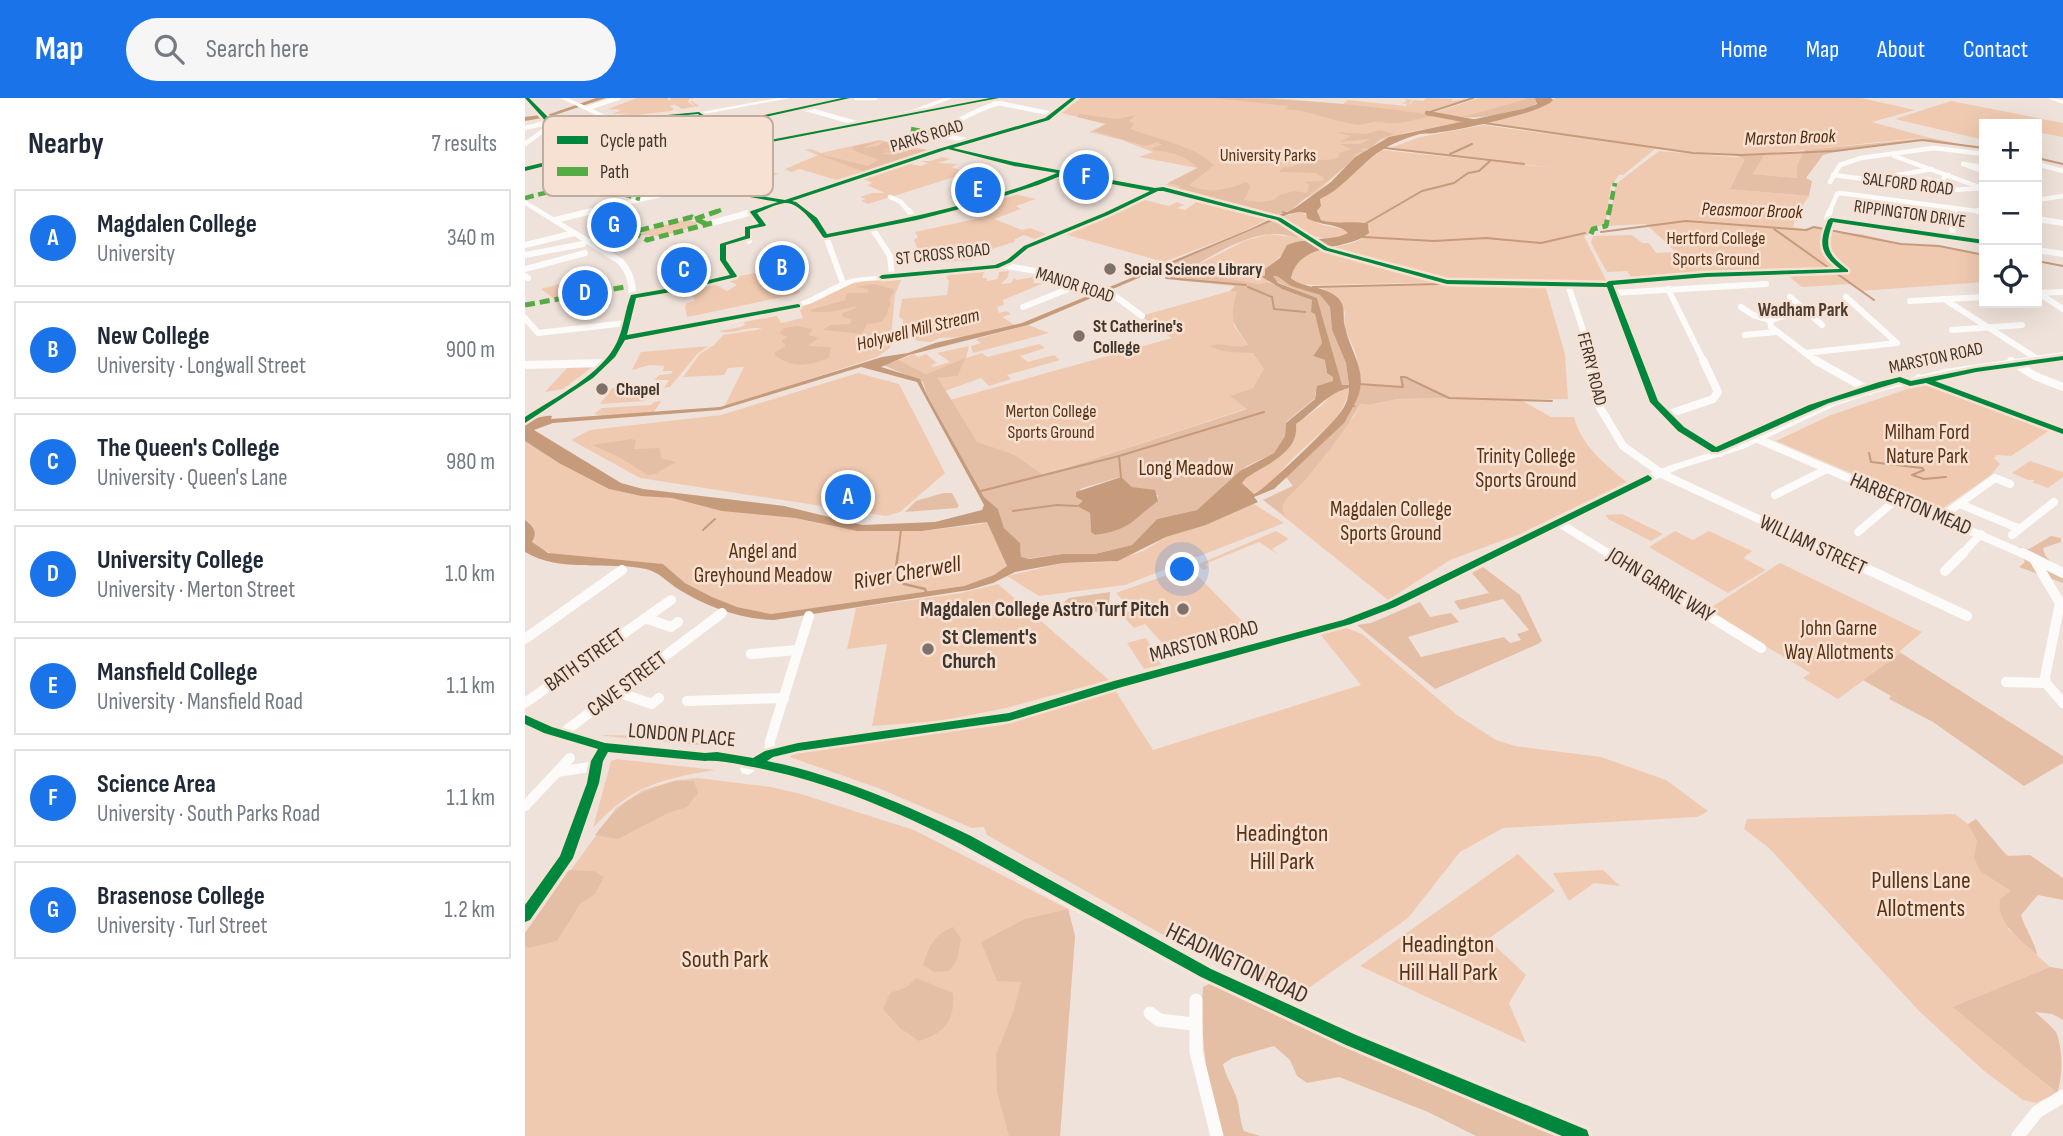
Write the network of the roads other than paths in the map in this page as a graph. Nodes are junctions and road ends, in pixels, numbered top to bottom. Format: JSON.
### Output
{"nodes":[{"id":1,"x":527,"y":98,"type":"edge"},
{"id":2,"x":563,"y":98,"type":"edge"},
{"id":3,"x":618,"y":98,"type":"edge"},
{"id":4,"x":786,"y":98,"type":"edge"},
{"id":5,"x":848,"y":98,"type":"edge"},
{"id":6,"x":856,"y":98,"type":"edge"},
{"id":7,"x":875,"y":98,"type":"edge"},
{"id":8,"x":950,"y":98,"type":"edge"},
{"id":9,"x":1074,"y":98,"type":"edge"},
{"id":10,"x":2052,"y":98,"type":"edge"},
{"id":11,"x":993,"y":101,"type":"edge"},
{"id":12,"x":2063,"y":102,"type":"edge"},
{"id":13,"x":802,"y":105,"type":"junction"},
{"id":14,"x":935,"y":105,"type":"junction"},
{"id":15,"x":535,"y":106,"type":"junction"},
{"id":16,"x":783,"y":106,"type":"junction"},
{"id":17,"x":587,"y":107,"type":"junction"},
{"id":18,"x":525,"y":108,"type":"edge"},
{"id":19,"x":794,"y":110,"type":"junction"},
{"id":20,"x":915,"y":110,"type":"junction"},
{"id":21,"x":813,"y":111,"type":"junction"},
{"id":22,"x":699,"y":113,"type":"junction"},
{"id":23,"x":901,"y":114,"type":"junction"},
{"id":24,"x":1052,"y":114,"type":"junction"},
{"id":25,"x":543,"y":116,"type":"edge"},
{"id":26,"x":599,"y":116,"type":"edge"},
{"id":27,"x":663,"y":116,"type":"edge"},
{"id":28,"x":703,"y":116,"type":"edge"},
{"id":29,"x":748,"y":116,"type":"edge"},
{"id":30,"x":765,"y":116,"type":"edge"},
{"id":31,"x":880,"y":116,"type":"junction"},
{"id":32,"x":773,"y":121,"type":"edge"},
{"id":33,"x":852,"y":122,"type":"junction"},
{"id":34,"x":543,"y":123,"type":"edge"},
{"id":35,"x":543,"y":127,"type":"edge"},
{"id":36,"x":525,"y":128,"type":"edge"},
{"id":37,"x":773,"y":141,"type":"edge"},
{"id":38,"x":970,"y":141,"type":"junction"},
{"id":39,"x":773,"y":142,"type":"edge"},
{"id":40,"x":525,"y":144,"type":"edge"},
{"id":41,"x":947,"y":148,"type":"junction"},
{"id":42,"x":1979,"y":153,"type":"edge"},
{"id":43,"x":1891,"y":154,"type":"junction"},
{"id":44,"x":543,"y":165,"type":"edge"},
{"id":45,"x":2042,"y":165,"type":"edge"},
{"id":46,"x":525,"y":169,"type":"edge"},
{"id":47,"x":1933,"y":169,"type":"junction"},
{"id":48,"x":2063,"y":171,"type":"edge"},
{"id":49,"x":1065,"y":172,"type":"junction"},
{"id":50,"x":1979,"y":172,"type":"edge"},
{"id":51,"x":1974,"y":174,"type":"dead end"},
{"id":52,"x":1833,"y":175,"type":"junction"},
{"id":53,"x":1952,"y":176,"type":"junction"},
{"id":54,"x":1964,"y":176,"type":"dead end"},
{"id":55,"x":1924,"y":179,"type":"dead end"},
{"id":56,"x":1830,"y":182,"type":"dead end"},
{"id":57,"x":1891,"y":182,"type":"junction"},
{"id":58,"x":1943,"y":182,"type":"junction"},
{"id":59,"x":1898,"y":183,"type":"junction"},
{"id":60,"x":1959,"y":184,"type":"dead end"},
{"id":61,"x":1979,"y":186,"type":"edge"},
{"id":62,"x":1979,"y":189,"type":"edge"},
{"id":63,"x":657,"y":196,"type":"edge"},
{"id":64,"x":756,"y":196,"type":"edge"},
{"id":65,"x":2063,"y":196,"type":"edge"},
{"id":66,"x":890,"y":197,"type":"dead end"},
{"id":67,"x":785,"y":200,"type":"junction"},
{"id":68,"x":1894,"y":200,"type":"junction"},
{"id":69,"x":2042,"y":200,"type":"edge"},
{"id":70,"x":525,"y":202,"type":"edge"},
{"id":71,"x":1954,"y":208,"type":"junction"},
{"id":72,"x":1979,"y":211,"type":"edge"},
{"id":73,"x":756,"y":214,"type":"junction"},
{"id":74,"x":1890,"y":216,"type":"dead end"},
{"id":75,"x":915,"y":219,"type":"junction"},
{"id":76,"x":555,"y":220,"type":"junction"},
{"id":77,"x":2042,"y":220,"type":"edge"},
{"id":78,"x":712,"y":223,"type":"dead end"},
{"id":79,"x":2063,"y":223,"type":"edge"},
{"id":80,"x":872,"y":228,"type":"junction"},
{"id":81,"x":1888,"y":229,"type":"junction"},
{"id":82,"x":574,"y":233,"type":"junction"},
{"id":83,"x":825,"y":236,"type":"junction"},
{"id":84,"x":1952,"y":237,"type":"junction"},
{"id":85,"x":1979,"y":241,"type":"edge"},
{"id":86,"x":583,"y":244,"type":"dead end"},
{"id":87,"x":525,"y":245,"type":"edge"},
{"id":88,"x":2042,"y":251,"type":"edge"},
{"id":89,"x":585,"y":253,"type":"dead end"},
{"id":90,"x":2063,"y":254,"type":"edge"},
{"id":91,"x":525,"y":255,"type":"edge"},
{"id":92,"x":1002,"y":265,"type":"junction"},
{"id":93,"x":525,"y":269,"type":"edge"},
{"id":94,"x":892,"y":277,"type":"junction"},
{"id":95,"x":843,"y":283,"type":"junction"},
{"id":96,"x":1609,"y":283,"type":"dead end"},
{"id":97,"x":1766,"y":284,"type":"dead end"},
{"id":98,"x":1078,"y":285,"type":"junction"},
{"id":99,"x":1568,"y":285,"type":"dead end"},
{"id":100,"x":1668,"y":289,"type":"junction"},
{"id":101,"x":2063,"y":292,"type":"edge"},
{"id":102,"x":1613,"y":293,"type":"junction"},
{"id":103,"x":2042,"y":293,"type":"edge"},
{"id":104,"x":633,"y":296,"type":"junction"},
{"id":105,"x":1979,"y":296,"type":"edge"},
{"id":106,"x":2042,"y":296,"type":"edge"},
{"id":107,"x":1790,"y":297,"type":"dead end"},
{"id":108,"x":1846,"y":297,"type":"dead end"},
{"id":109,"x":1944,"y":299,"type":"junction"},
{"id":110,"x":1910,"y":301,"type":"dead end"},
{"id":111,"x":1023,"y":307,"type":"dead end"},
{"id":112,"x":1741,"y":307,"type":"dead end"},
{"id":113,"x":2063,"y":309,"type":"edge"},
{"id":114,"x":1805,"y":310,"type":"junction"},
{"id":115,"x":1142,"y":316,"type":"dead end"},
{"id":116,"x":525,"y":318,"type":"edge"},
{"id":117,"x":1770,"y":320,"type":"junction"},
{"id":118,"x":626,"y":323,"type":"junction"},
{"id":119,"x":2022,"y":324,"type":"dead end"},
{"id":120,"x":1822,"y":325,"type":"dead end"},
{"id":121,"x":1987,"y":327,"type":"junction"},
{"id":122,"x":1952,"y":330,"type":"dead end"},
{"id":123,"x":1776,"y":332,"type":"junction"},
{"id":124,"x":1745,"y":335,"type":"dead end"},
{"id":125,"x":622,"y":338,"type":"junction"},
{"id":126,"x":1805,"y":353,"type":"junction"},
{"id":127,"x":2063,"y":355,"type":"edge"},
{"id":128,"x":2036,"y":358,"type":"junction"},
{"id":129,"x":2011,"y":362,"type":"junction"},
{"id":130,"x":605,"y":363,"type":"junction"},
{"id":131,"x":525,"y":365,"type":"edge"},
{"id":132,"x":1919,"y":378,"type":"junction"},
{"id":133,"x":2063,"y":387,"type":"edge"},
{"id":134,"x":1870,"y":391,"type":"junction"},
{"id":135,"x":1665,"y":415,"type":"junction"},
{"id":136,"x":526,"y":420,"type":"edge"},
{"id":137,"x":2063,"y":432,"type":"edge"},
{"id":138,"x":1758,"y":439,"type":"junction"},
{"id":139,"x":1720,"y":453,"type":"junction"},
{"id":140,"x":1827,"y":469,"type":"junction"},
{"id":141,"x":1660,"y":472,"type":"junction"},
{"id":142,"x":2010,"y":484,"type":"dead end"},
{"id":143,"x":1774,"y":493,"type":"dead end"},
{"id":144,"x":1897,"y":499,"type":"junction"},
{"id":145,"x":2054,"y":502,"type":"dead end"},
{"id":146,"x":1959,"y":504,"type":"junction"},
{"id":147,"x":1941,"y":517,"type":"junction"},
{"id":148,"x":1559,"y":523,"type":"junction"},
{"id":149,"x":1858,"y":531,"type":"dead end"},
{"id":150,"x":1981,"y":534,"type":"junction"},
{"id":151,"x":2013,"y":538,"type":"junction"},
{"id":152,"x":1943,"y":559,"type":"dead end"},
{"id":153,"x":2034,"y":559,"type":"junction"},
{"id":154,"x":1954,"y":564,"type":"junction"},
{"id":155,"x":622,"y":570,"type":"dead end"},
{"id":156,"x":1945,"y":571,"type":"dead end"},
{"id":157,"x":2063,"y":573,"type":"edge"},
{"id":158,"x":671,"y":600,"type":"dead end"},
{"id":159,"x":722,"y":613,"type":"dead end"},
{"id":160,"x":1967,"y":616,"type":"dead end"},
{"id":161,"x":809,"y":617,"type":"dead end"},
{"id":162,"x":645,"y":618,"type":"junction"},
{"id":163,"x":2060,"y":625,"type":"edge"},
{"id":164,"x":679,"y":626,"type":"joint"},
{"id":165,"x":694,"y":634,"type":"junction"},
{"id":166,"x":525,"y":639,"type":"edge"},
{"id":167,"x":1762,"y":648,"type":"dead end"},
{"id":168,"x":798,"y":650,"type":"junction"},
{"id":169,"x":751,"y":654,"type":"dead end"},
{"id":170,"x":2006,"y":682,"type":"dead end"},
{"id":171,"x":2046,"y":684,"type":"junction"},
{"id":172,"x":617,"y":692,"type":"junction"},
{"id":173,"x":659,"y":698,"type":"dead end"},
{"id":174,"x":784,"y":698,"type":"junction"},
{"id":175,"x":687,"y":701,"type":"dead end"},
{"id":176,"x":525,"y":703,"type":"edge"},
{"id":177,"x":2063,"y":703,"type":"edge"},
{"id":178,"x":525,"y":719,"type":"edge"},
{"id":179,"x":561,"y":735,"type":"junction"},
{"id":180,"x":605,"y":747,"type":"junction"},
{"id":181,"x":570,"y":758,"type":"dead end"},
{"id":182,"x":757,"y":762,"type":"junction"},
{"id":183,"x":596,"y":766,"type":"junction"},
{"id":184,"x":557,"y":772,"type":"junction"},
{"id":185,"x":525,"y":806,"type":"edge"},
{"id":186,"x":525,"y":916,"type":"edge"},
{"id":187,"x":1196,"y":1000,"type":"dead end"},
{"id":188,"x":1150,"y":1013,"type":"dead end"},
{"id":189,"x":1193,"y":1024,"type":"junction"},
{"id":190,"x":2063,"y":1096,"type":"edge"},
{"id":191,"x":1217,"y":1136,"type":"edge"},
{"id":192,"x":1581,"y":1136,"type":"edge"},
{"id":193,"x":2018,"y":1136,"type":"edge"}],
"edges":[{"from":1,"to":15,"type":"street"},
{"from":2,"to":17,"type":"main road"},
{"from":3,"to":17,"type":"street"},
{"from":4,"to":22,"type":"street"},
{"from":5,"to":13,"type":"street"},
{"from":6,"to":7,"type":"street"},
{"from":8,"to":14,"type":"main road"},
{"from":9,"to":24,"type":"street","name":"PARKS ROAD"},
{"from":10,"to":12,"type":"main road"},
{"from":11,"to":14,"type":"main road"},
{"from":11,"to":24,"type":"street"},
{"from":11,"to":38,"type":"street"},
{"from":13,"to":16,"type":"street"},
{"from":13,"to":19,"type":"street"},
{"from":13,"to":21,"type":"street"},
{"from":14,"to":20,"type":"main road"},
{"from":14,"to":23,"type":"main road"},
{"from":14,"to":31,"type":"main road"},
{"from":15,"to":18,"type":"street"},
{"from":15,"to":25,"type":"street"},
{"from":16,"to":19,"type":"street"},
{"from":16,"to":29,"type":"street"},
{"from":17,"to":26,"type":"main road"},
{"from":19,"to":30,"type":"street"},
{"from":20,"to":23,"type":"main road"},
{"from":20,"to":31,"type":"main road"},
{"from":21,"to":32,"type":"street"},
{"from":21,"to":33,"type":"street"},
{"from":22,"to":27,"type":"main road"},
{"from":22,"to":28,"type":"main road"},
{"from":23,"to":33,"type":"main road"},
{"from":24,"to":38,"type":"street","name":"PARKS ROAD"},
{"from":31,"to":33,"type":"main road"},
{"from":33,"to":37,"type":"main road"},
{"from":33,"to":39,"type":"main road"},
{"from":34,"to":36,"type":"street"},
{"from":35,"to":40,"type":"street"},
{"from":38,"to":41,"type":"street","name":"PARKS ROAD"},
{"from":41,"to":49,"type":"street"},
{"from":41,"to":67,"type":"street","name":"PARKS ROAD"},
{"from":42,"to":43,"type":"street"},
{"from":43,"to":47,"type":"street"},
{"from":43,"to":52,"type":"street"},
{"from":44,"to":46,"type":"street"},
{"from":45,"to":48,"type":"street"},
{"from":47,"to":53,"type":"street"},
{"from":47,"to":57,"type":"street"},
{"from":49,"to":75,"type":"street"},
{"from":49,"to":92,"type":"street","name":"ST CROSS ROAD"},
{"from":50,"to":51,"type":"street"},
{"from":52,"to":56,"type":"street"},
{"from":52,"to":57,"type":"street","name":"SALFORD ROAD"},
{"from":53,"to":54,"type":"street"},
{"from":53,"to":58,"type":"street"},
{"from":53,"to":61,"type":"street"},
{"from":55,"to":58,"type":"street"},
{"from":57,"to":59,"type":"street","name":"SALFORD ROAD"},
{"from":58,"to":60,"type":"street"},
{"from":59,"to":62,"type":"street","name":"SALFORD ROAD"},
{"from":59,"to":68,"type":"street"},
{"from":63,"to":76,"type":"street"},
{"from":64,"to":67,"type":"street"},
{"from":65,"to":69,"type":"street"},
{"from":66,"to":75,"type":"street"},
{"from":67,"to":73,"type":"street","name":"PARKS ROAD"},
{"from":67,"to":83,"type":"street"},
{"from":68,"to":71,"type":"street"},
{"from":68,"to":81,"type":"street","name":"RIPPINGTON DRIVE"},
{"from":70,"to":76,"type":"street"},
{"from":71,"to":72,"type":"street"},
{"from":71,"to":84,"type":"street"},
{"from":73,"to":78,"type":"street","name":"PARKS ROAD"},
{"from":73,"to":104,"type":"street"},
{"from":74,"to":81,"type":"street"},
{"from":75,"to":80,"type":"street"},
{"from":76,"to":82,"type":"street"},
{"from":77,"to":79,"type":"street"},
{"from":80,"to":83,"type":"street"},
{"from":80,"to":94,"type":"street"},
{"from":81,"to":84,"type":"street","name":"RIPPINGTON DRIVE"},
{"from":82,"to":87,"type":"street"},
{"from":82,"to":104,"type":"street"},
{"from":83,"to":95,"type":"street"},
{"from":84,"to":85,"type":"street","name":"RIPPINGTON DRIVE"},
{"from":86,"to":91,"type":"street"},
{"from":88,"to":90,"type":"street"},
{"from":89,"to":93,"type":"street"},
{"from":92,"to":94,"type":"street","name":"ST CROSS ROAD"},
{"from":92,"to":98,"type":"street","name":"MANOR ROAD"},
{"from":94,"to":95,"type":"street","name":"ST CROSS ROAD"},
{"from":95,"to":125,"type":"street"},
{"from":96,"to":102,"type":"street"},
{"from":97,"to":100,"type":"street"},
{"from":98,"to":111,"type":"street"},
{"from":98,"to":115,"type":"street","name":"MANOR ROAD"},
{"from":99,"to":141,"type":"street","name":"FERRY ROAD"},
{"from":100,"to":102,"type":"street"},
{"from":100,"to":135,"type":"street"},
{"from":101,"to":103,"type":"street"},
{"from":102,"to":135,"type":"street"},
{"from":104,"to":118,"type":"street"},
{"from":105,"to":109,"type":"street"},
{"from":106,"to":113,"type":"street"},
{"from":107,"to":114,"type":"street"},
{"from":108,"to":126,"type":"street"},
{"from":109,"to":110,"type":"street"},
{"from":109,"to":121,"type":"street"},
{"from":112,"to":117,"type":"street"},
{"from":114,"to":117,"type":"street"},
{"from":114,"to":120,"type":"street"},
{"from":116,"to":118,"type":"street"},
{"from":117,"to":123,"type":"street"},
{"from":118,"to":125,"type":"street"},
{"from":119,"to":121,"type":"street"},
{"from":121,"to":122,"type":"street"},
{"from":121,"to":128,"type":"street"},
{"from":123,"to":124,"type":"street"},
{"from":123,"to":126,"type":"street"},
{"from":125,"to":130,"type":"street"},
{"from":126,"to":134,"type":"street"},
{"from":127,"to":128,"type":"main road","name":"MARSTON ROAD"},
{"from":128,"to":129,"type":"main road","name":"MARSTON ROAD"},
{"from":129,"to":132,"type":"main road","name":"MARSTON ROAD"},
{"from":129,"to":133,"type":"street"},
{"from":130,"to":131,"type":"street"},
{"from":130,"to":136,"type":"street"},
{"from":132,"to":134,"type":"main road","name":"MARSTON ROAD"},
{"from":132,"to":137,"type":"street"},
{"from":134,"to":138,"type":"main road","name":"MARSTON ROAD"},
{"from":135,"to":139,"type":"street"},
{"from":138,"to":139,"type":"main road","name":"MARSTON ROAD"},
{"from":138,"to":140,"type":"street","name":"HARBERTON MEAD"},
{"from":139,"to":141,"type":"main road","name":"MARSTON ROAD"},
{"from":140,"to":143,"type":"street"},
{"from":140,"to":144,"type":"street","name":"HARBERTON MEAD"},
{"from":141,"to":148,"type":"main road","name":"MARSTON ROAD"},
{"from":141,"to":160,"type":"street","name":"WILLIAM STREET"},
{"from":142,"to":146,"type":"street"},
{"from":144,"to":147,"type":"street","name":"HARBERTON MEAD"},
{"from":144,"to":149,"type":"street"},
{"from":145,"to":151,"type":"street"},
{"from":146,"to":147,"type":"street"},
{"from":146,"to":151,"type":"street"},
{"from":147,"to":150,"type":"street","name":"HARBERTON MEAD"},
{"from":148,"to":167,"type":"street","name":"JOHN GARNE WAY"},
{"from":148,"to":182,"type":"main road","name":"MARSTON ROAD"},
{"from":150,"to":151,"type":"street","name":"HARBERTON MEAD"},
{"from":150,"to":154,"type":"street"},
{"from":151,"to":153,"type":"street","name":"HARBERTON MEAD"},
{"from":152,"to":154,"type":"street"},
{"from":153,"to":157,"type":"street","name":"HARBERTON MEAD"},
{"from":153,"to":163,"type":"street"},
{"from":154,"to":156,"type":"street"},
{"from":155,"to":166,"type":"street"},
{"from":158,"to":162,"type":"street","name":"BATH STREET"},
{"from":159,"to":165,"type":"street","name":"CAVE STREET"},
{"from":161,"to":168,"type":"street"},
{"from":162,"to":164,"type":"street","name":"BATH STREET"},
{"from":162,"to":176,"type":"street","name":"BATH STREET"},
{"from":163,"to":171,"type":"street"},
{"from":164,"to":165,"type":"street","name":"CAVE STREET"},
{"from":165,"to":172,"type":"street","name":"CAVE STREET"},
{"from":168,"to":169,"type":"street"},
{"from":168,"to":174,"type":"street"},
{"from":170,"to":171,"type":"street"},
{"from":171,"to":177,"type":"street"},
{"from":172,"to":173,"type":"street"},
{"from":172,"to":179,"type":"street","name":"CAVE STREET"},
{"from":174,"to":175,"type":"street"},
{"from":174,"to":182,"type":"street"},
{"from":178,"to":179,"type":"main road","name":"LONDON PLACE"},
{"from":179,"to":180,"type":"main road","name":"LONDON PLACE"},
{"from":180,"to":182,"type":"main road","name":"LONDON PLACE"},
{"from":180,"to":183,"type":"street"},
{"from":181,"to":184,"type":"street"},
{"from":182,"to":192,"type":"main road","name":"HEADINGTON ROAD"},
{"from":183,"to":184,"type":"street"},
{"from":183,"to":186,"type":"street"},
{"from":184,"to":185,"type":"street"},
{"from":187,"to":189,"type":"street"},
{"from":188,"to":189,"type":"street"},
{"from":189,"to":191,"type":"street"},
{"from":190,"to":193,"type":"street"}]}
